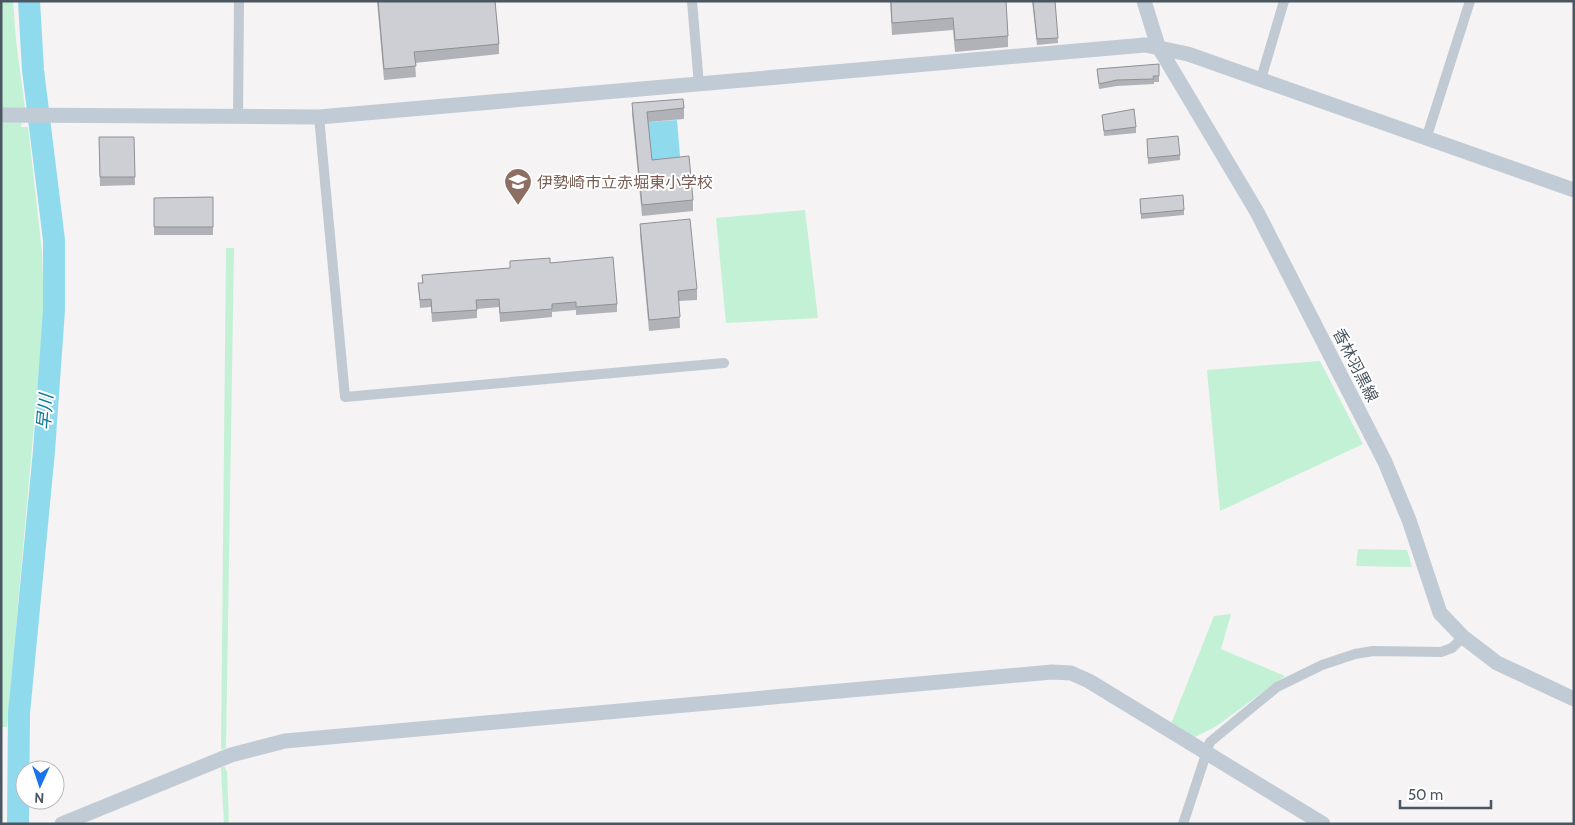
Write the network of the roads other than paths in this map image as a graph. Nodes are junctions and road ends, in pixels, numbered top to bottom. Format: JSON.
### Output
{"nodes":[{"id":1,"x":239,"y":1,"type":"edge"},
{"id":2,"x":692,"y":1,"type":"edge"},
{"id":3,"x":1144,"y":1,"type":"edge"},
{"id":4,"x":1284,"y":1,"type":"edge"},
{"id":5,"x":1470,"y":1,"type":"edge"},
{"id":6,"x":1158,"y":46,"type":"junction"},
{"id":7,"x":1261,"y":79,"type":"junction"},
{"id":8,"x":699,"y":85,"type":"junction"},
{"id":9,"x":1,"y":115,"type":"edge"},
{"id":10,"x":238,"y":117,"type":"junction"},
{"id":11,"x":319,"y":117,"type":"junction"},
{"id":12,"x":1426,"y":139,"type":"junction"},
{"id":13,"x":1574,"y":190,"type":"edge"},
{"id":14,"x":724,"y":363,"type":"dead end"},
{"id":15,"x":1463,"y":637,"type":"junction"},
{"id":16,"x":1574,"y":699,"type":"edge"},
{"id":17,"x":1206,"y":752,"type":"junction"},
{"id":18,"x":62,"y":824,"type":"edge"},
{"id":19,"x":1183,"y":824,"type":"edge"},
{"id":20,"x":1323,"y":824,"type":"edge"}],
"edges":[{"from":1,"to":10,"type":"street"},
{"from":2,"to":8,"type":"street"},
{"from":3,"to":6,"type":"street","name":"香林羽黒線"},
{"from":4,"to":7,"type":"street"},
{"from":5,"to":12,"type":"street"},
{"from":6,"to":7,"type":"street"},
{"from":6,"to":8,"type":"street"},
{"from":6,"to":15,"type":"street","name":"香林羽黒線"},
{"from":7,"to":12,"type":"street"},
{"from":8,"to":11,"type":"street"},
{"from":9,"to":10,"type":"street"},
{"from":10,"to":11,"type":"street"},
{"from":11,"to":14,"type":"street"},
{"from":12,"to":13,"type":"street"},
{"from":15,"to":16,"type":"street","name":"香林羽黒線"},
{"from":15,"to":17,"type":"street"},
{"from":17,"to":18,"type":"street"},
{"from":17,"to":19,"type":"street"},
{"from":17,"to":20,"type":"street"}]}
